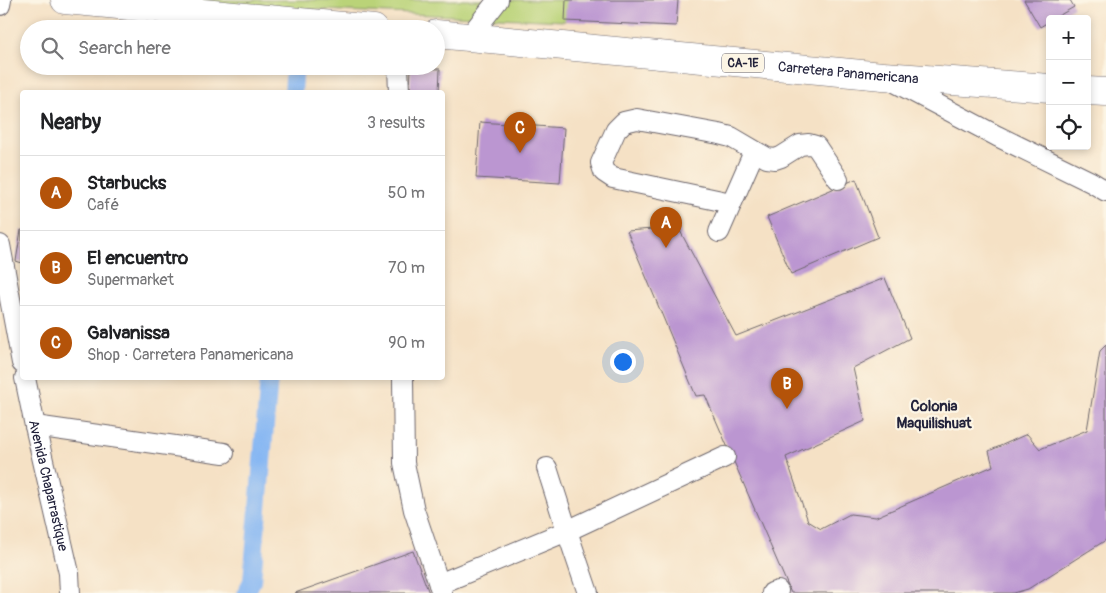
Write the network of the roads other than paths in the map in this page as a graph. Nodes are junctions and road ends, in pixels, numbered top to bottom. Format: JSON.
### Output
{"nodes":[{"id":1,"x":1,"y":0,"type":"edge"},
{"id":2,"x":66,"y":0,"type":"edge"},
{"id":3,"x":498,"y":0,"type":"edge"},
{"id":4,"x":0,"y":5,"type":"edge"},
{"id":5,"x":278,"y":20,"type":"edge"},
{"id":6,"x":445,"y":35,"type":"edge"},
{"id":7,"x":470,"y":36,"type":"junction"},
{"id":8,"x":398,"y":75,"type":"edge"},
{"id":9,"x":883,"y":76,"type":"junction"},
{"id":10,"x":1046,"y":88,"type":"edge"},
{"id":11,"x":399,"y":90,"type":"edge"},
{"id":12,"x":1091,"y":91,"type":"edge"},
{"id":13,"x":1106,"y":92,"type":"edge"},
{"id":14,"x":754,"y":152,"type":"junction"},
{"id":15,"x":838,"y":180,"type":"dead end"},
{"id":16,"x":1106,"y":191,"type":"edge"},
{"id":17,"x":731,"y":203,"type":"junction"},
{"id":18,"x":719,"y":232,"type":"dead end"},
{"id":19,"x":0,"y":245,"type":"edge"},
{"id":20,"x":17,"y":306,"type":"edge"},
{"id":21,"x":20,"y":340,"type":"edge"},
{"id":22,"x":25,"y":380,"type":"edge"},
{"id":23,"x":403,"y":380,"type":"edge"},
{"id":24,"x":35,"y":426,"type":"junction"},
{"id":25,"x":224,"y":453,"type":"dead end"},
{"id":26,"x":725,"y":457,"type":"dead end"},
{"id":27,"x":547,"y":468,"type":"dead end"},
{"id":28,"x":567,"y":531,"type":"junction"},
{"id":29,"x":440,"y":589,"type":"edge"},
{"id":30,"x":70,"y":593,"type":"edge"},
{"id":31,"x":588,"y":593,"type":"edge"}],
"edges":[{"from":1,"to":4,"type":"street"},
{"from":2,"to":5,"type":"highway"},
{"from":3,"to":7,"type":"street"},
{"from":6,"to":7,"type":"highway","name":"Carretera Panamericana","number":"CA-1E"},
{"from":7,"to":9,"type":"highway","name":"Carretera Panamericana","number":"CA-1E"},
{"from":8,"to":11,"type":"street"},
{"from":9,"to":10,"type":"highway","name":"Carretera Panamericana","number":"CA-1E"},
{"from":9,"to":16,"type":"street"},
{"from":12,"to":13,"type":"highway"},
{"from":14,"to":15,"type":"street"},
{"from":14,"to":17,"type":"street"},
{"from":14,"to":17,"type":"street"},
{"from":17,"to":18,"type":"street"},
{"from":19,"to":20,"type":"street"},
{"from":20,"to":21,"type":"street"},
{"from":22,"to":24,"type":"street","name":"Avenida Chaparrastique"},
{"from":23,"to":29,"type":"street"},
{"from":24,"to":25,"type":"street"},
{"from":24,"to":30,"type":"street","name":"Avenida Chaparrastique"},
{"from":26,"to":28,"type":"street"},
{"from":27,"to":28,"type":"street"},
{"from":28,"to":29,"type":"street"},
{"from":28,"to":31,"type":"street"}]}
